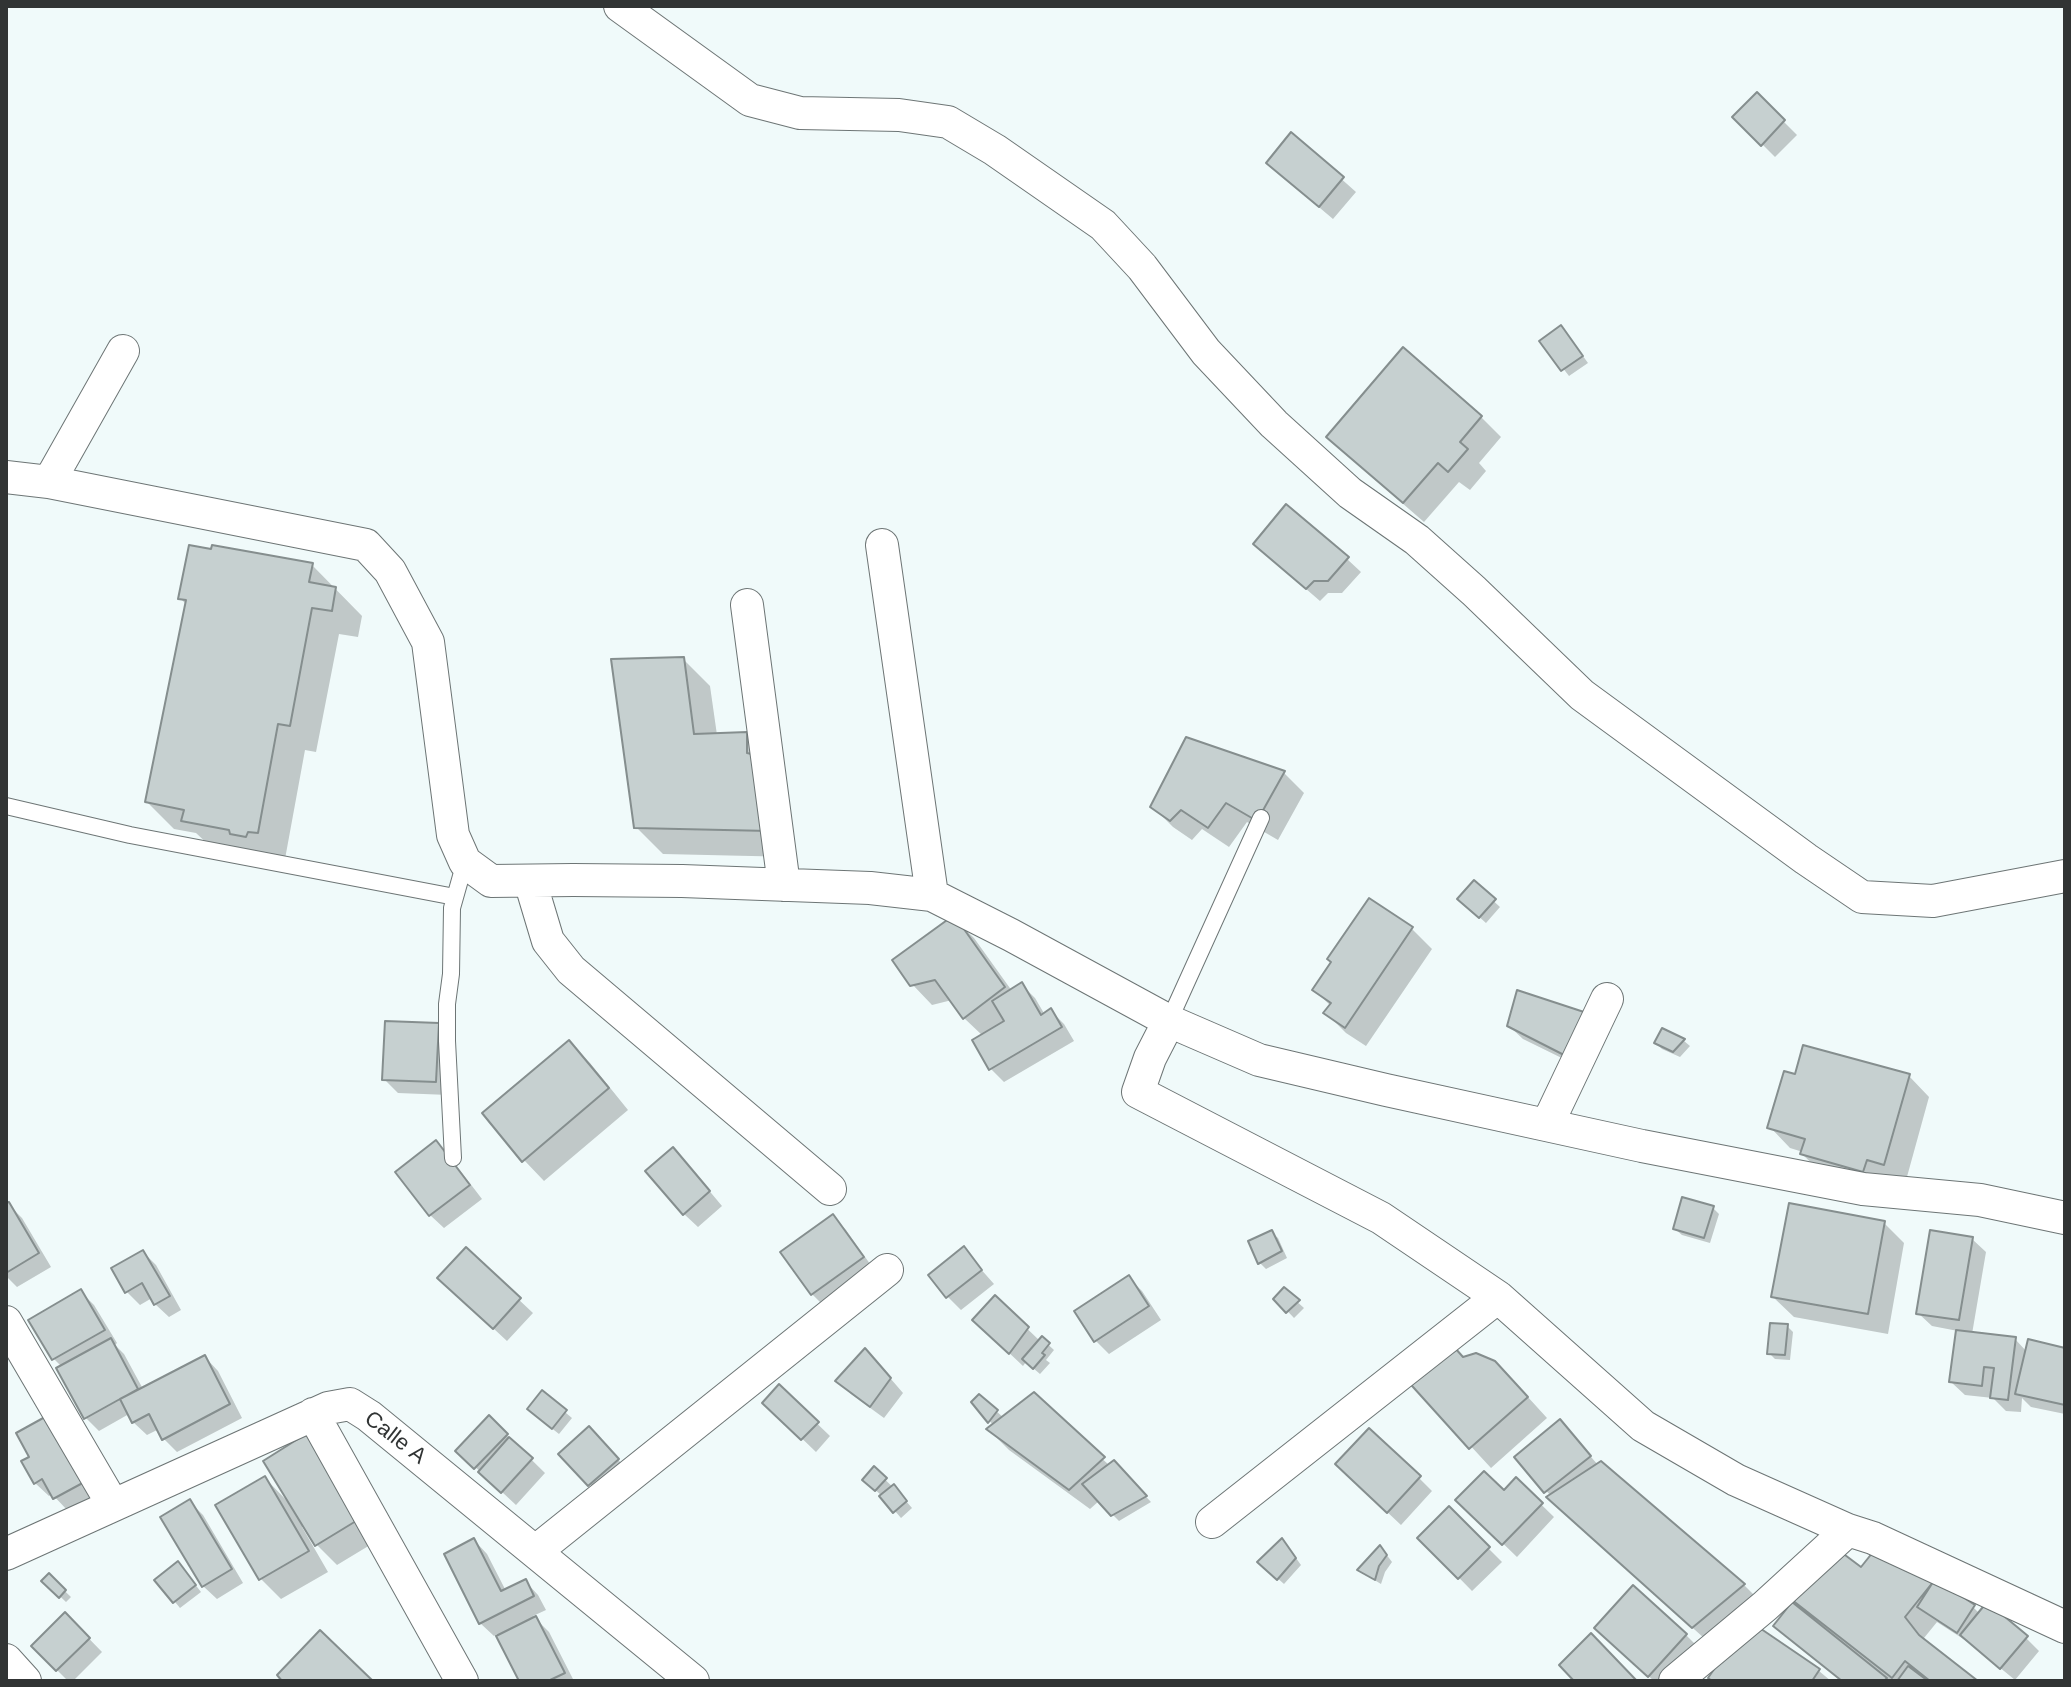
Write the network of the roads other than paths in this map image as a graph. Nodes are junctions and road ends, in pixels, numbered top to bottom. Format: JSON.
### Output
{"nodes":[{"id":1,"x":620,"y":6,"type":"edge"},
{"id":2,"x":123,"y":351,"type":"dead end"},
{"id":3,"x":6,"y":477,"type":"edge"},
{"id":4,"x":49,"y":482,"type":"junction"},
{"id":5,"x":882,"y":545,"type":"dead end"},
{"id":6,"x":747,"y":605,"type":"dead end"},
{"id":7,"x":6,"y":806,"type":"edge"},
{"id":8,"x":1261,"y":818,"type":"dead end"},
{"id":9,"x":465,"y":862,"type":"junction"},
{"id":10,"x":2065,"y":876,"type":"edge"},
{"id":11,"x":530,"y":881,"type":"junction"},
{"id":12,"x":784,"y":885,"type":"junction"},
{"id":13,"x":932,"y":895,"type":"junction"},
{"id":14,"x":455,"y":897,"type":"junction"},
{"id":15,"x":1607,"y":999,"type":"dead end"},
{"id":16,"x":1169,"y":1021,"type":"junction"},
{"id":17,"x":1547,"y":1125,"type":"junction"},
{"id":18,"x":453,"y":1158,"type":"dead end"},
{"id":19,"x":830,"y":1189,"type":"dead end"},
{"id":20,"x":2065,"y":1218,"type":"edge"},
{"id":21,"x":887,"y":1270,"type":"dead end"},
{"id":22,"x":1498,"y":1297,"type":"junction"},
{"id":23,"x":6,"y":1322,"type":"edge"},
{"id":24,"x":313,"y":1414,"type":"junction"},
{"id":25,"x":113,"y":1505,"type":"junction"},
{"id":26,"x":1212,"y":1522,"type":"dead end"},
{"id":27,"x":1848,"y":1530,"type":"junction"},
{"id":28,"x":536,"y":1551,"type":"junction"},
{"id":29,"x":6,"y":1554,"type":"edge"},
{"id":30,"x":2065,"y":1627,"type":"edge"},
{"id":31,"x":6,"y":1660,"type":"edge"},
{"id":32,"x":25,"y":1681,"type":"edge"},
{"id":33,"x":462,"y":1681,"type":"edge"},
{"id":34,"x":693,"y":1681,"type":"edge"},
{"id":35,"x":1675,"y":1681,"type":"edge"}],
"edges":[{"from":1,"to":10,"type":"street"},
{"from":2,"to":4,"type":"street"},
{"from":3,"to":4,"type":"street"},
{"from":4,"to":9,"type":"street"},
{"from":5,"to":13,"type":"street"},
{"from":6,"to":12,"type":"street"},
{"from":7,"to":14,"type":"lane"},
{"from":8,"to":16,"type":"lane"},
{"from":9,"to":11,"type":"street"},
{"from":9,"to":14,"type":"lane"},
{"from":11,"to":12,"type":"street"},
{"from":11,"to":19,"type":"street"},
{"from":12,"to":13,"type":"street"},
{"from":13,"to":16,"type":"street"},
{"from":14,"to":18,"type":"lane"},
{"from":15,"to":17,"type":"street"},
{"from":16,"to":17,"type":"street"},
{"from":16,"to":22,"type":"street"},
{"from":17,"to":20,"type":"street"},
{"from":21,"to":28,"type":"street"},
{"from":22,"to":26,"type":"street"},
{"from":22,"to":27,"type":"street"},
{"from":23,"to":25,"type":"street"},
{"from":24,"to":25,"type":"street","name":"Calle A"},
{"from":24,"to":28,"type":"street","name":"Calle A"},
{"from":24,"to":33,"type":"street"},
{"from":25,"to":29,"type":"street","name":"Calle A"},
{"from":27,"to":30,"type":"street"},
{"from":27,"to":35,"type":"street"},
{"from":28,"to":34,"type":"street","name":"Calle A"},
{"from":31,"to":32,"type":"street"}]}
